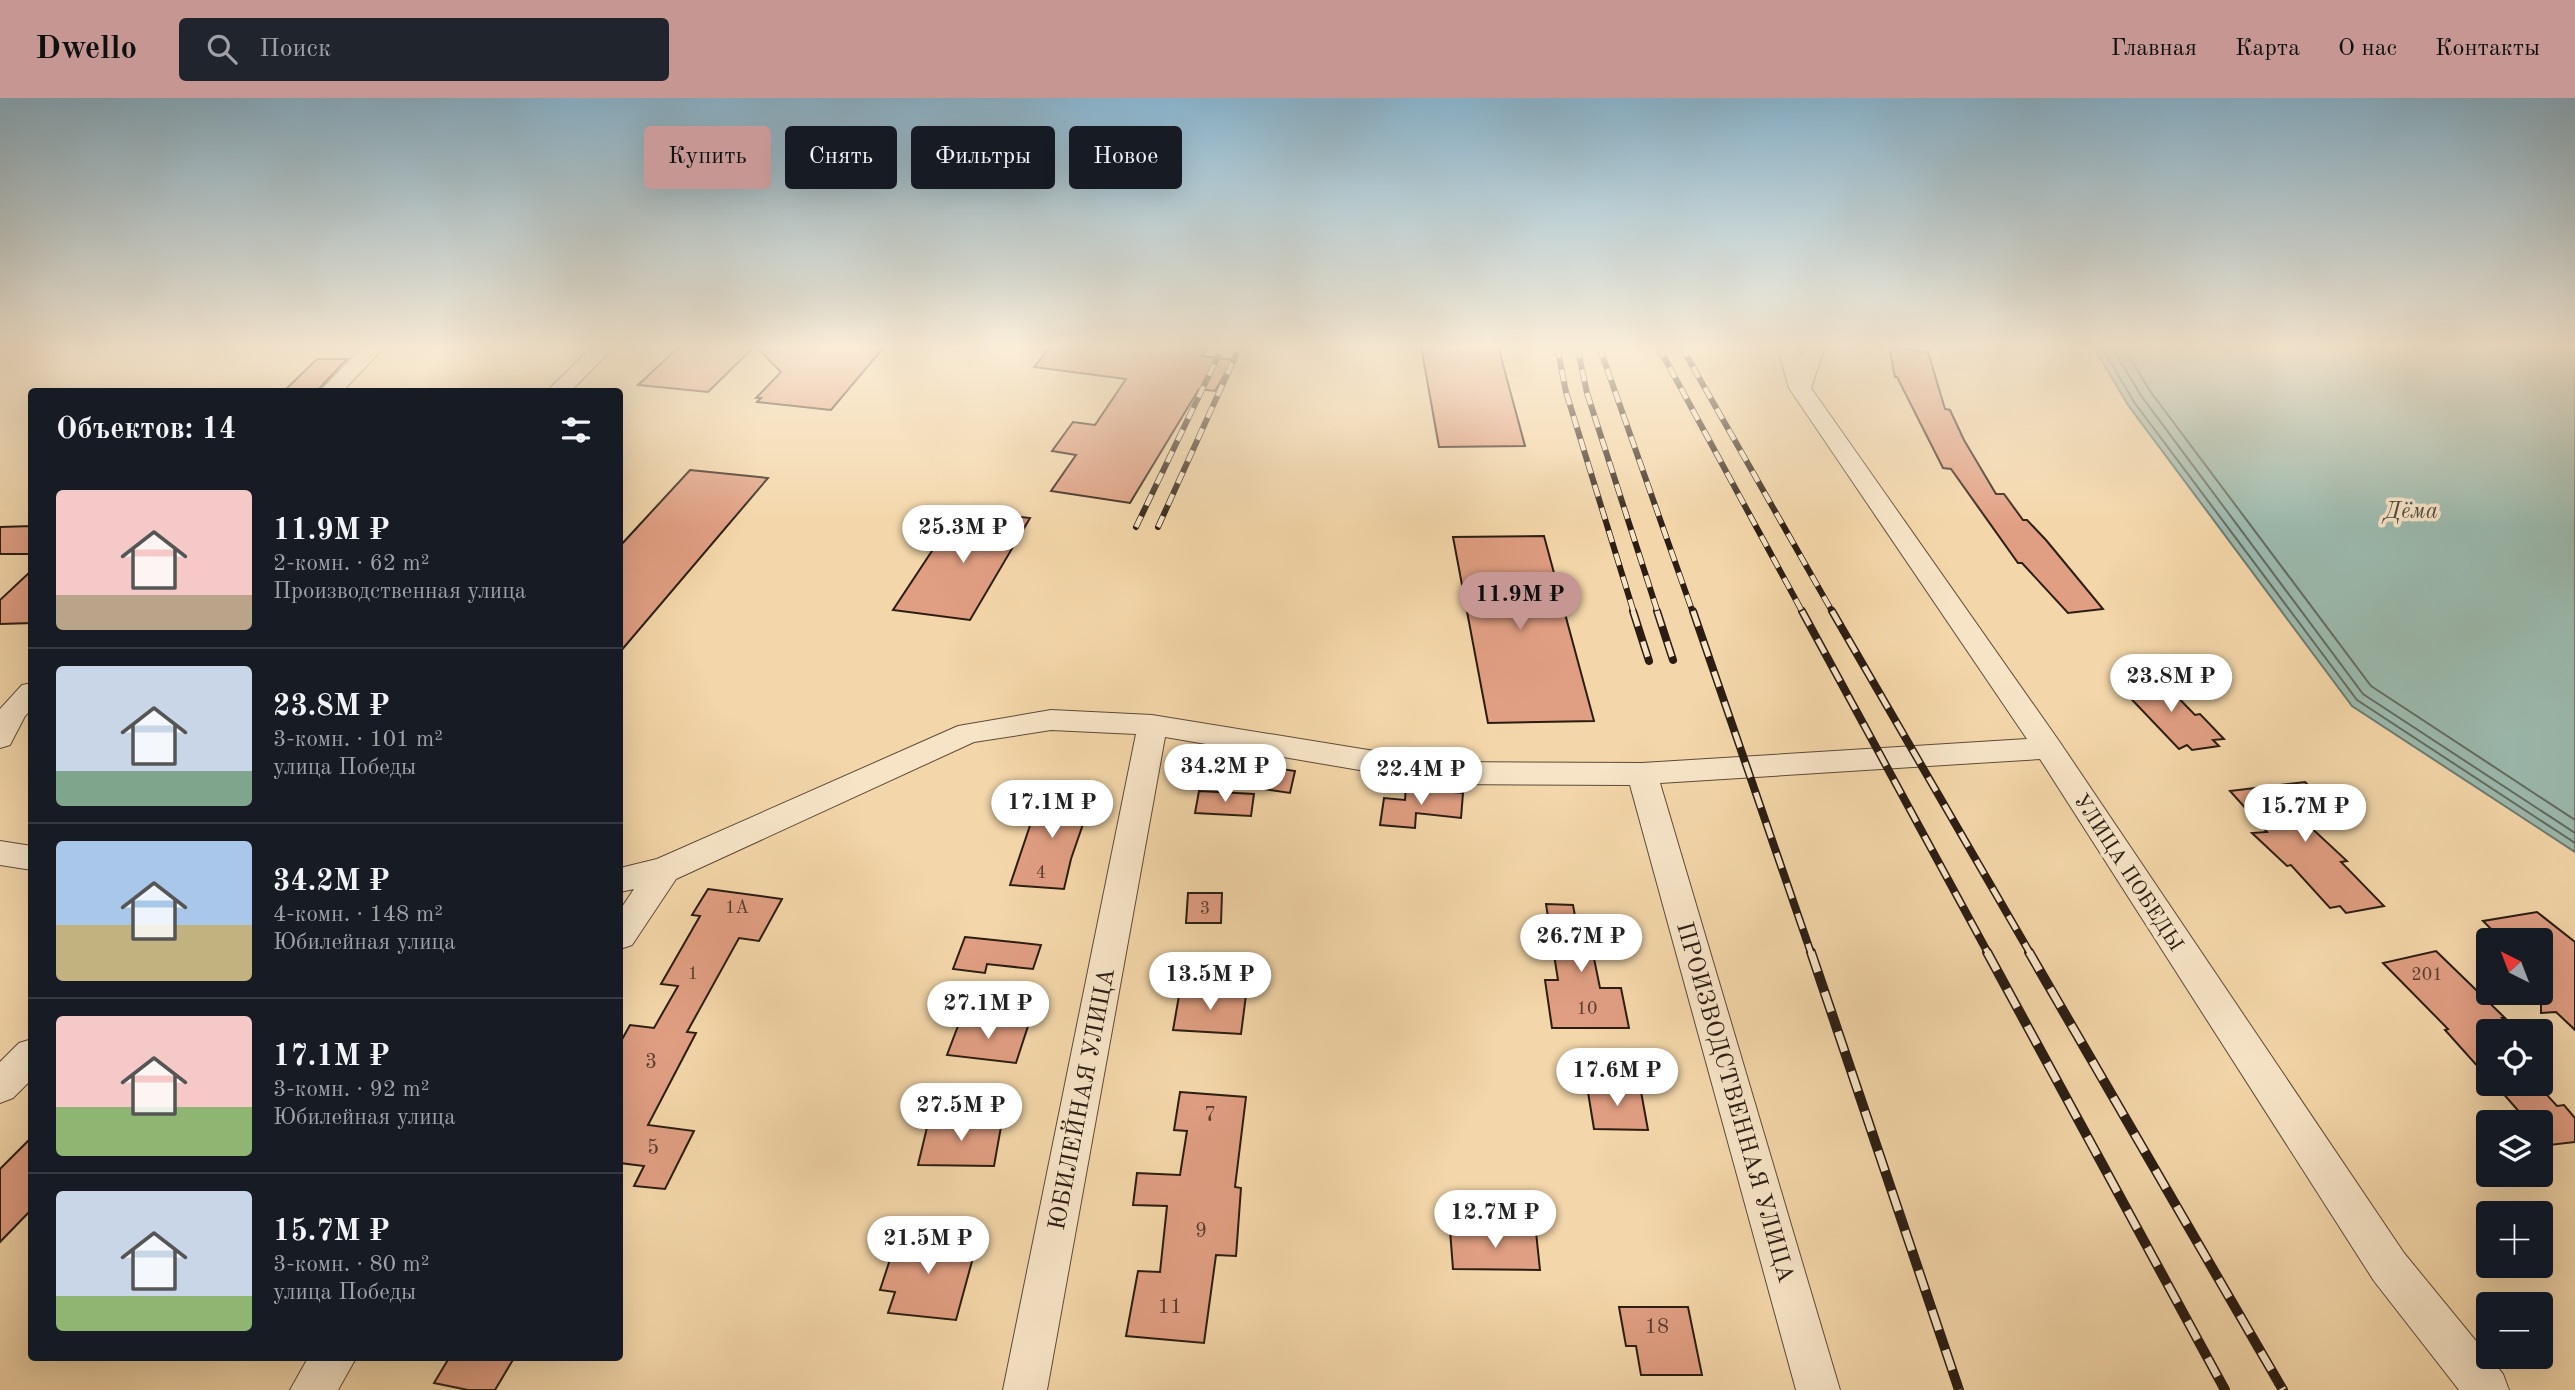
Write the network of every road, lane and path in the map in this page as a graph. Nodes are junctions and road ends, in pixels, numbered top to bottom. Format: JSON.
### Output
{"nodes":[{"id":1,"x":1813,"y":406,"type":"edge"},
{"id":2,"x":28,"y":696,"type":"edge"},
{"id":3,"x":1152,"y":725,"type":"junction"},
{"id":4,"x":0,"y":738,"type":"edge"},
{"id":5,"x":2048,"y":748,"type":"junction"},
{"id":6,"x":1642,"y":775,"type":"junction"},
{"id":7,"x":0,"y":853,"type":"edge"},
{"id":8,"x":28,"y":857,"type":"edge"},
{"id":9,"x":664,"y":870,"type":"junction"},
{"id":10,"x":623,"y":879,"type":"edge"},
{"id":11,"x":623,"y":932,"type":"edge"},
{"id":12,"x":28,"y":1058,"type":"edge"},
{"id":13,"x":0,"y":1087,"type":"edge"},
{"id":14,"x":332,"y":1361,"type":"edge"},
{"id":15,"x":312,"y":1390,"type":"edge"},
{"id":16,"x":1025,"y":1390,"type":"edge"},
{"id":17,"x":1818,"y":1390,"type":"edge"},
{"id":18,"x":2487,"y":1390,"type":"edge"}],
"edges":[{"from":1,"to":5,"type":"street","name":"УЛИЦА ПОБЕДЫ"},
{"from":2,"to":4,"type":"street"},
{"from":3,"to":6,"type":"street"},
{"from":3,"to":9,"type":"street"},
{"from":3,"to":16,"type":"street","name":"ЮБИЛЕЙНАЯ УЛИЦА"},
{"from":5,"to":6,"type":"street"},
{"from":5,"to":18,"type":"street","name":"УЛИЦА ПОБЕДЫ"},
{"from":6,"to":17,"type":"street","name":"ПРОИЗВОДСТВЕННАЯ УЛИЦА"},
{"from":7,"to":8,"type":"street"},
{"from":9,"to":10,"type":"street"},
{"from":9,"to":11,"type":"street"},
{"from":12,"to":13,"type":"street"},
{"from":14,"to":15,"type":"street"}]}
